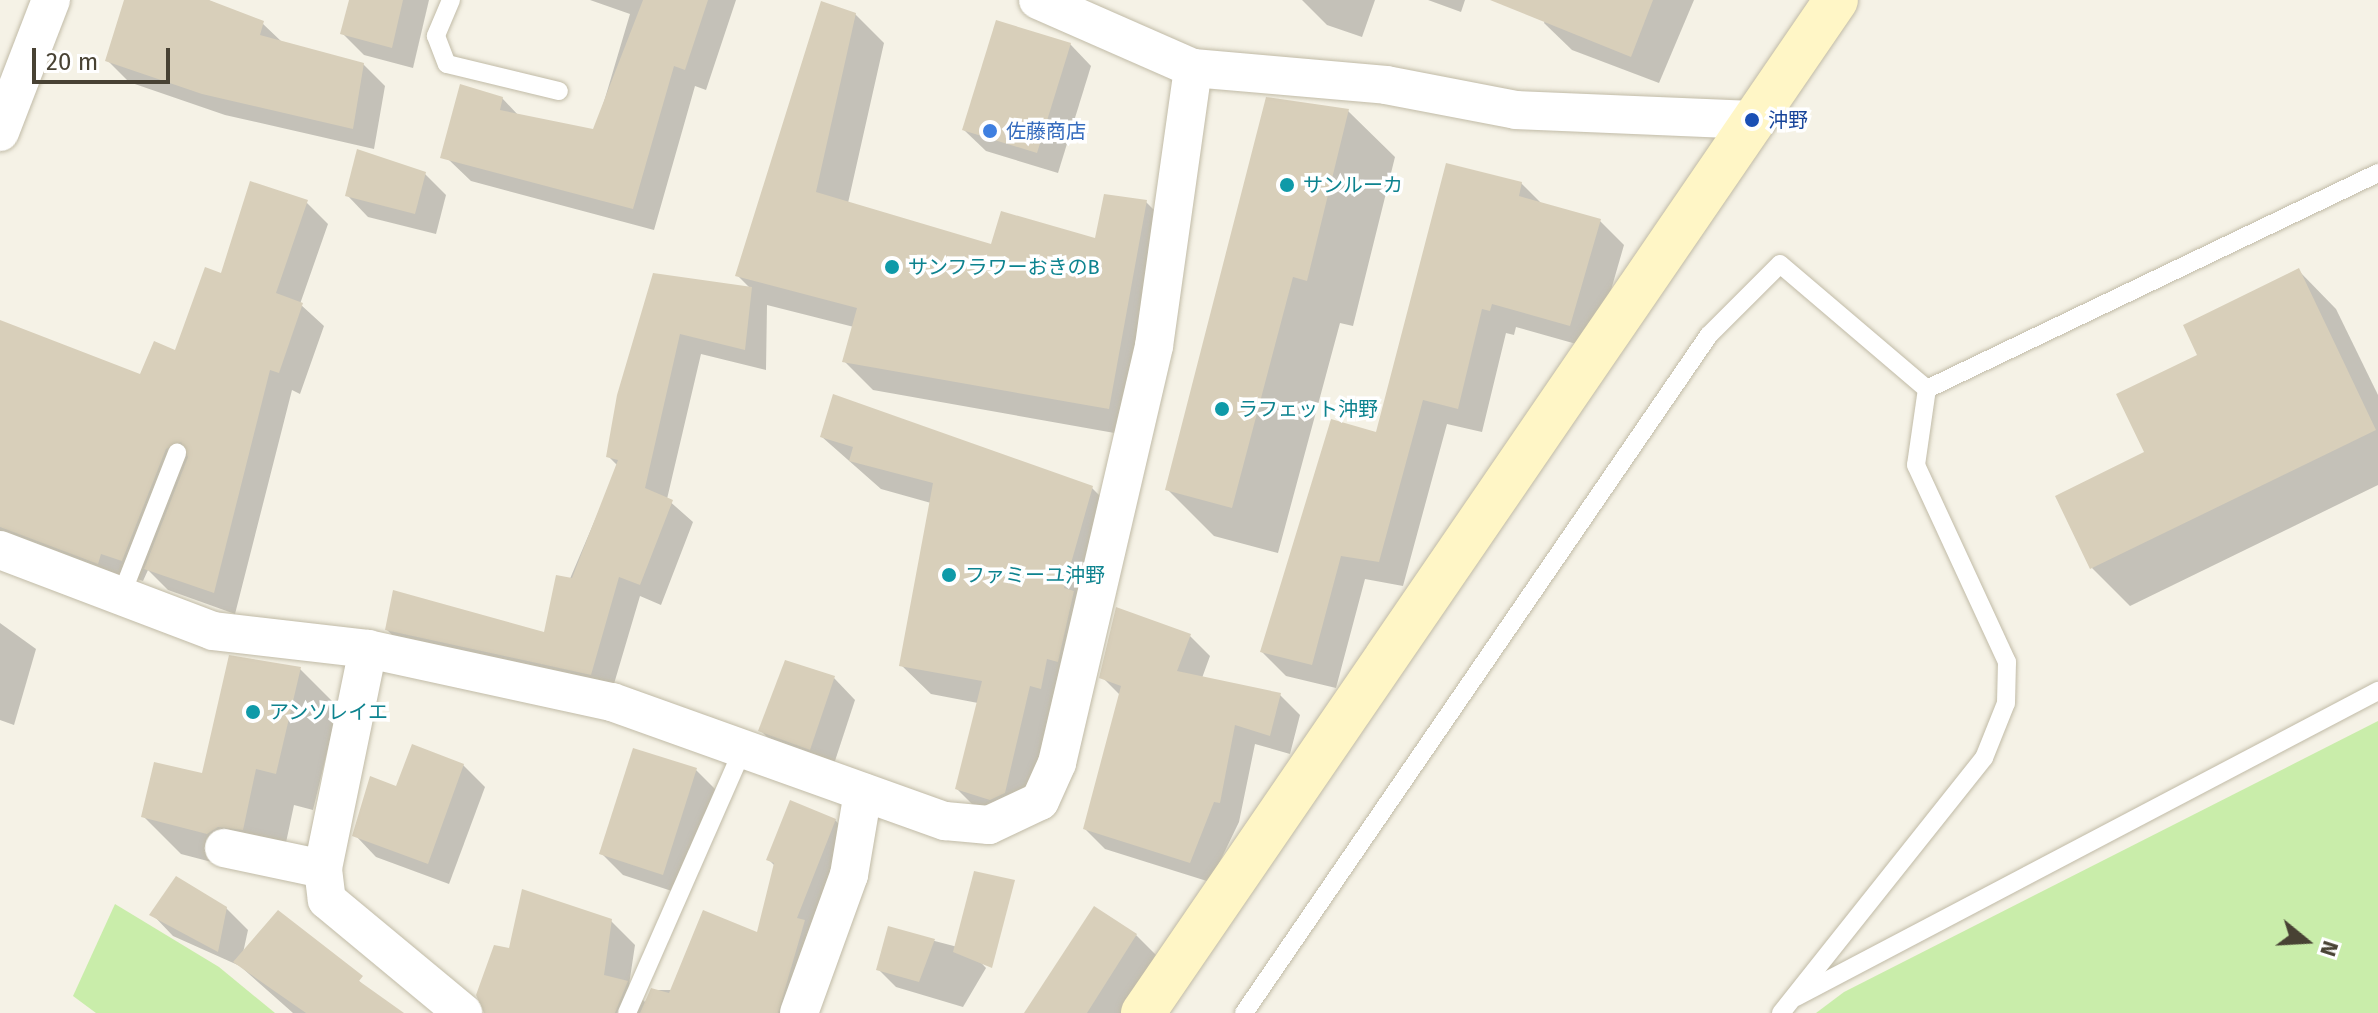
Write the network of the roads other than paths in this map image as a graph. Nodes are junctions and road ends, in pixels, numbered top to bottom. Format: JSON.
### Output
{"nodes":[{"id":1,"x":51,"y":0,"type":"edge"},
{"id":2,"x":451,"y":0,"type":"edge"},
{"id":3,"x":1038,"y":0,"type":"edge"},
{"id":4,"x":1836,"y":0,"type":"edge"},
{"id":5,"x":1193,"y":68,"type":"junction"},
{"id":6,"x":559,"y":91,"type":"dead end"},
{"id":7,"x":1752,"y":120,"type":"junction"},
{"id":8,"x":0,"y":132,"type":"edge"},
{"id":9,"x":2378,"y":173,"type":"edge"},
{"id":10,"x":1927,"y":389,"type":"junction"},
{"id":11,"x":177,"y":453,"type":"dead end"},
{"id":12,"x":0,"y":550,"type":"edge"},
{"id":13,"x":121,"y":596,"type":"junction"},
{"id":14,"x":368,"y":649,"type":"junction"},
{"id":15,"x":2378,"y":691,"type":"edge"},
{"id":16,"x":743,"y":749,"type":"junction"},
{"id":17,"x":863,"y":792,"type":"junction"},
{"id":18,"x":224,"y":848,"type":"dead end"},
{"id":19,"x":323,"y":869,"type":"junction"},
{"id":20,"x":1785,"y":1007,"type":"edge"},
{"id":21,"x":463,"y":1013,"type":"edge"},
{"id":22,"x":627,"y":1013,"type":"edge"},
{"id":23,"x":799,"y":1013,"type":"edge"},
{"id":24,"x":1143,"y":1013,"type":"edge"},
{"id":25,"x":1244,"y":1013,"type":"edge"}],
"edges":[{"from":1,"to":8,"type":"street"},
{"from":2,"to":6,"type":"lane"},
{"from":3,"to":5,"type":"street"},
{"from":4,"to":7,"type":"street"},
{"from":5,"to":7,"type":"street"},
{"from":5,"to":17,"type":"street"},
{"from":7,"to":24,"type":"street"},
{"from":9,"to":10,"type":"lane"},
{"from":10,"to":20,"type":"lane"},
{"from":10,"to":25,"type":"lane"},
{"from":11,"to":13,"type":"lane"},
{"from":12,"to":13,"type":"street"},
{"from":13,"to":14,"type":"street"},
{"from":14,"to":16,"type":"street"},
{"from":14,"to":19,"type":"street"},
{"from":15,"to":20,"type":"lane"},
{"from":16,"to":17,"type":"street"},
{"from":16,"to":22,"type":"lane"},
{"from":17,"to":23,"type":"street"},
{"from":18,"to":19,"type":"street"},
{"from":19,"to":21,"type":"street"}]}
